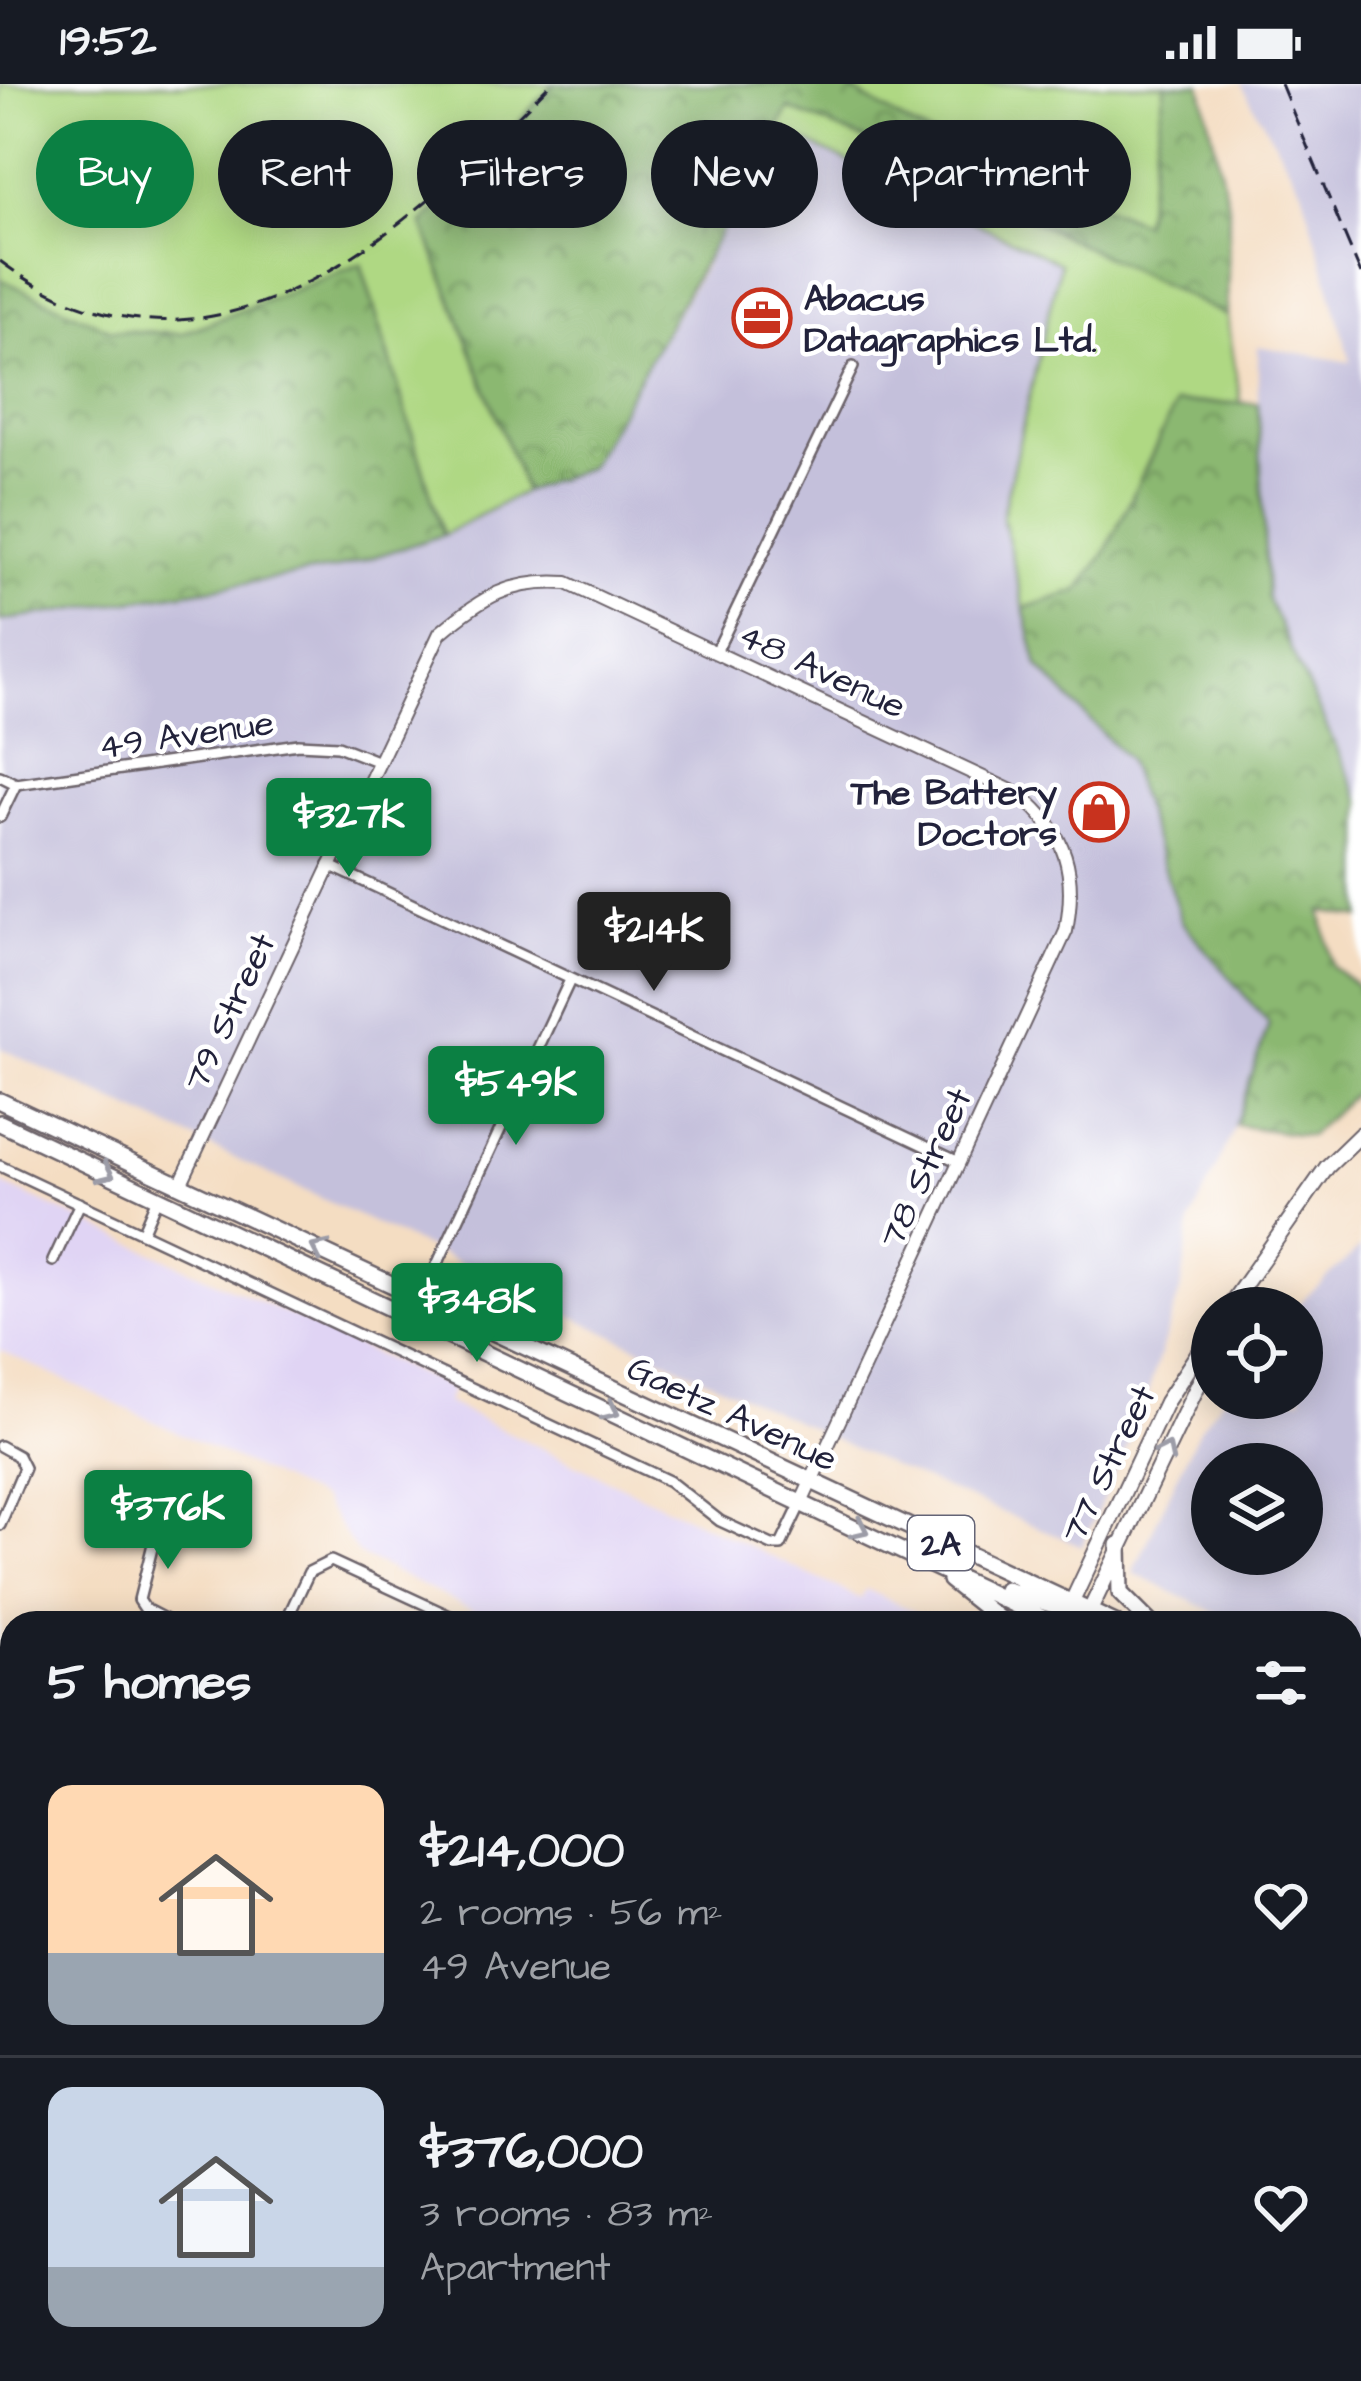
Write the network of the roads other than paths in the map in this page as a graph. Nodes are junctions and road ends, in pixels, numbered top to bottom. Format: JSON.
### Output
{"nodes":[{"id":1,"x":853,"y":367,"type":"dead end"},
{"id":2,"x":530,"y":581,"type":"joint"},
{"id":3,"x":716,"y":652,"type":"junction"},
{"id":4,"x":379,"y":762,"type":"junction"},
{"id":5,"x":0,"y":776,"type":"edge"},
{"id":6,"x":16,"y":784,"type":"junction"},
{"id":7,"x":0,"y":817,"type":"edge"},
{"id":8,"x":1066,"y":851,"type":"joint"},
{"id":9,"x":329,"y":866,"type":"junction"},
{"id":10,"x":570,"y":980,"type":"junction"},
{"id":11,"x":0,"y":1101,"type":"edge"},
{"id":12,"x":0,"y":1123,"type":"edge"},
{"id":13,"x":1361,"y":1134,"type":"edge"},
{"id":14,"x":959,"y":1162,"type":"junction"},
{"id":15,"x":0,"y":1166,"type":"edge"},
{"id":16,"x":179,"y":1185,"type":"junction"},
{"id":17,"x":158,"y":1198,"type":"junction"},
{"id":18,"x":80,"y":1203,"type":"junction"},
{"id":19,"x":142,"y":1233,"type":"junction"},
{"id":20,"x":1273,"y":1241,"type":"junction"},
{"id":21,"x":53,"y":1261,"type":"dead end"},
{"id":22,"x":1242,"y":1287,"type":"edge"},
{"id":23,"x":1249,"y":1287,"type":"edge"},
{"id":24,"x":422,"y":1297,"type":"junction"},
{"id":25,"x":1191,"y":1364,"type":"edge"},
{"id":26,"x":1191,"y":1399,"type":"edge"},
{"id":27,"x":0,"y":1446,"type":"edge"},
{"id":28,"x":810,"y":1483,"type":"junction"},
{"id":29,"x":802,"y":1501,"type":"junction"},
{"id":30,"x":158,"y":1524,"type":"dead end"},
{"id":31,"x":0,"y":1525,"type":"edge"},
{"id":32,"x":1119,"y":1545,"type":"junction"},
{"id":33,"x":924,"y":1559,"type":"junction"},
{"id":34,"x":149,"y":1611,"type":"edge"},
{"id":35,"x":291,"y":1611,"type":"edge"},
{"id":36,"x":429,"y":1611,"type":"edge"},
{"id":37,"x":989,"y":1611,"type":"edge"},
{"id":38,"x":1029,"y":1611,"type":"edge"},
{"id":39,"x":1064,"y":1611,"type":"edge"},
{"id":40,"x":1065,"y":1611,"type":"edge"},
{"id":41,"x":1067,"y":1611,"type":"edge"},
{"id":42,"x":1089,"y":1611,"type":"edge"},
{"id":43,"x":1138,"y":1611,"type":"edge"}],
"edges":[{"from":1,"to":3,"type":"street"},
{"from":2,"to":3,"type":"street","name":"48 Avenue"},
{"from":2,"to":4,"type":"street","name":"79 Street"},
{"from":3,"to":8,"type":"street","name":"48 Avenue"},
{"from":4,"to":6,"type":"street","name":"49 Avenue"},
{"from":4,"to":9,"type":"street","name":"79 Street"},
{"from":5,"to":6,"type":"street"},
{"from":6,"to":7,"type":"street"},
{"from":8,"to":14,"type":"street","name":"78 Street"},
{"from":9,"to":10,"type":"street"},
{"from":9,"to":16,"type":"street","name":"79 Street"},
{"from":10,"to":14,"type":"street"},
{"from":10,"to":24,"type":"street"},
{"from":11,"to":16,"type":"main road","name":"Gaetz Avenue","number":"2A"},
{"from":12,"to":17,"type":"main road","name":"Gaetz Avenue","number":"2A","one_way":true},
{"from":13,"to":20,"type":"main road"},
{"from":14,"to":28,"type":"street","name":"78 Street"},
{"from":15,"to":18,"type":"street","name":"Gaetz Avenue"},
{"from":24,"to":16,"type":"main road","name":"Gaetz Avenue","number":"2A","one_way":true},
{"from":17,"to":19,"type":"street"},
{"from":17,"to":29,"type":"main road","name":"Gaetz Avenue","number":"2A","one_way":true},
{"from":18,"to":19,"type":"street","name":"Gaetz Avenue"},
{"from":18,"to":21,"type":"street"},
{"from":19,"to":29,"type":"street","name":"Gaetz Avenue"},
{"from":20,"to":22,"type":"main road"},
{"from":20,"to":23,"type":"main road"},
{"from":24,"to":28,"type":"main road","name":"Gaetz Avenue","number":"2A"},
{"from":25,"to":41,"type":"main road","name":"77 Street"},
{"from":32,"to":26,"type":"main road","name":"77 Street","one_way":true},
{"from":27,"to":31,"type":"street"},
{"from":28,"to":29,"type":"street","name":"78 Street"},
{"from":28,"to":40,"type":"main road","name":"Gaetz Avenue","number":"2A"},
{"from":29,"to":33,"type":"main road","name":"Gaetz Avenue","number":"2A","one_way":true},
{"from":30,"to":34,"type":"street"},
{"from":32,"to":42,"type":"main road","name":"77 Street"},
{"from":32,"to":43,"type":"main road"},
{"from":33,"to":37,"type":"main road"},
{"from":33,"to":38,"type":"main road","name":"Gaetz Avenue","number":"2A"},
{"from":33,"to":39,"type":"main road"},
{"from":35,"to":36,"type":"street"}]}
